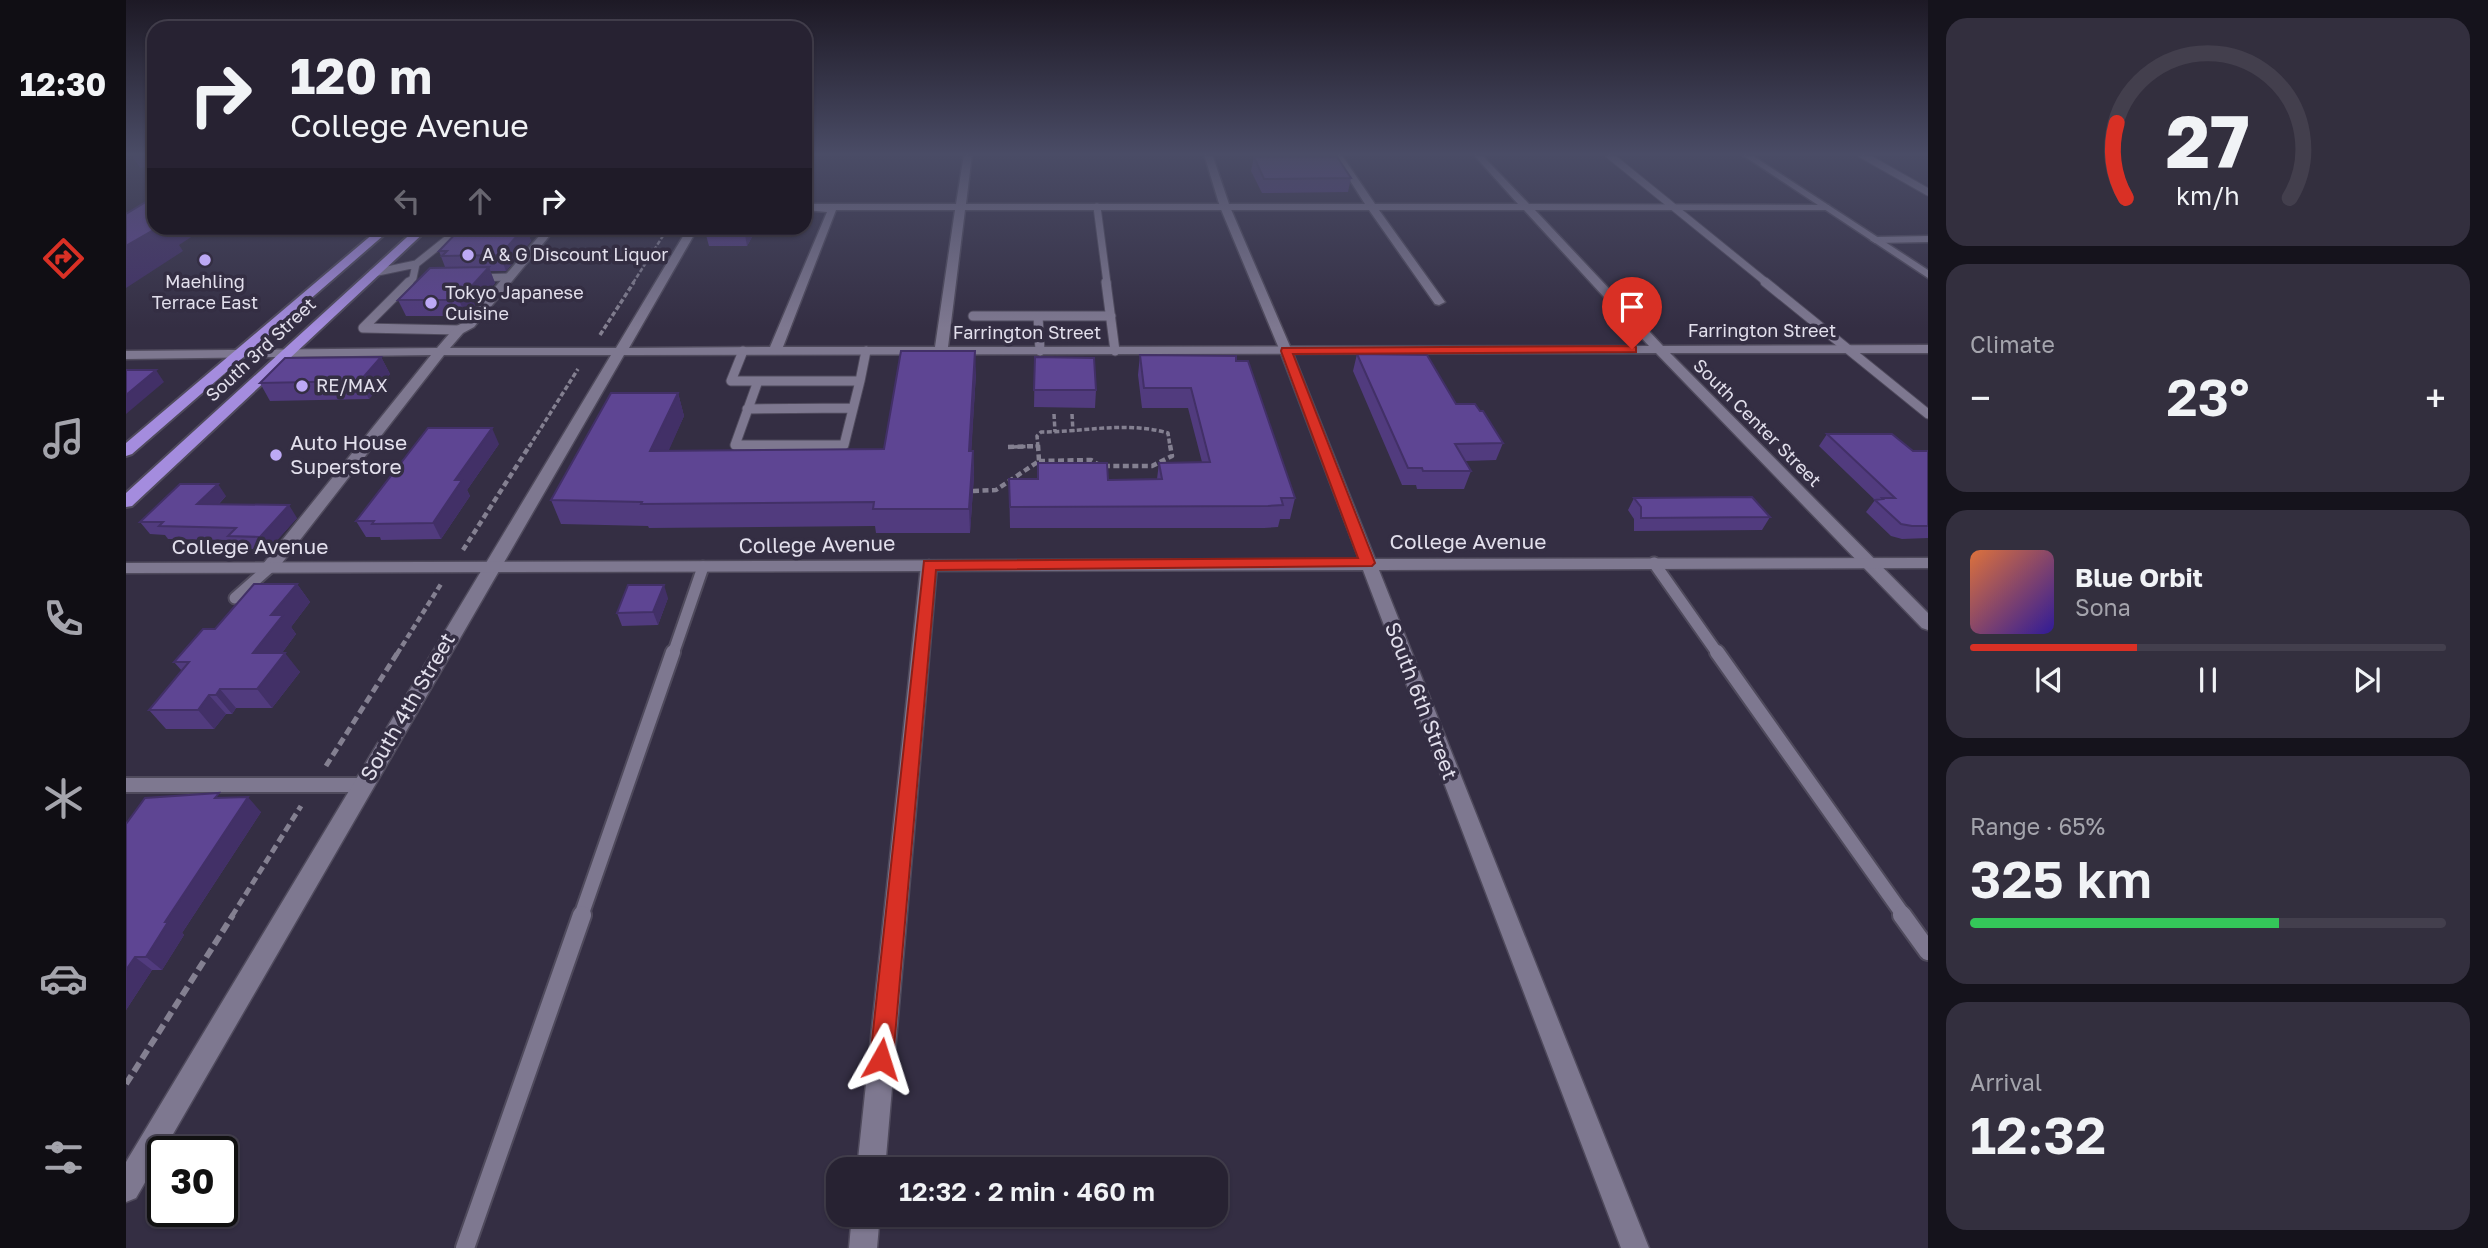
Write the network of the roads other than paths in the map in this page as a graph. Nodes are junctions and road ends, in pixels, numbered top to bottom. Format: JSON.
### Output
{"nodes":[{"id":1,"x":832,"y":212,"type":"edge"},
{"id":2,"x":961,"y":212,"type":"edge"},
{"id":3,"x":1098,"y":212,"type":"edge"},
{"id":4,"x":1228,"y":212,"type":"edge"},
{"id":5,"x":1375,"y":212,"type":"edge"},
{"id":6,"x":1529,"y":212,"type":"edge"},
{"id":7,"x":1680,"y":212,"type":"edge"},
{"id":8,"x":1834,"y":212,"type":"edge"},
{"id":9,"x":378,"y":235,"type":"edge"},
{"id":10,"x":415,"y":235,"type":"edge"},
{"id":11,"x":452,"y":235,"type":"edge"},
{"id":12,"x":545,"y":235,"type":"edge"},
{"id":13,"x":689,"y":235,"type":"edge"},
{"id":14,"x":1928,"y":239,"type":"edge"},
{"id":15,"x":1875,"y":240,"type":"junction"},
{"id":16,"x":416,"y":264,"type":"junction"},
{"id":17,"x":373,"y":273,"type":"junction"},
{"id":18,"x":1928,"y":275,"type":"edge"},
{"id":19,"x":509,"y":277,"type":"junction"},
{"id":20,"x":412,"y":278,"type":"junction"},
{"id":21,"x":426,"y":278,"type":"edge"},
{"id":22,"x":467,"y":278,"type":"edge"},
{"id":23,"x":1439,"y":302,"type":"dead end"},
{"id":24,"x":973,"y":316,"type":"dead end"},
{"id":25,"x":1038,"y":316,"type":"junction"},
{"id":26,"x":1111,"y":316,"type":"junction"},
{"id":27,"x":459,"y":330,"type":"junction"},
{"id":28,"x":1659,"y":349,"type":"junction"},
{"id":29,"x":1847,"y":349,"type":"junction"},
{"id":30,"x":1928,"y":349,"type":"edge"},
{"id":31,"x":743,"y":351,"type":"junction"},
{"id":32,"x":775,"y":351,"type":"junction"},
{"id":33,"x":866,"y":351,"type":"junction"},
{"id":34,"x":941,"y":351,"type":"junction"},
{"id":35,"x":1040,"y":351,"type":"junction"},
{"id":36,"x":1115,"y":351,"type":"junction"},
{"id":37,"x":1286,"y":351,"type":"junction"},
{"id":38,"x":240,"y":352,"type":"junction"},
{"id":39,"x":440,"y":352,"type":"junction"},
{"id":40,"x":618,"y":352,"type":"junction"},
{"id":41,"x":284,"y":353,"type":"junction"},
{"id":42,"x":126,"y":355,"type":"edge"},
{"id":43,"x":758,"y":381,"type":"junction"},
{"id":44,"x":860,"y":381,"type":"junction"},
{"id":45,"x":853,"y":408,"type":"junction"},
{"id":46,"x":747,"y":409,"type":"junction"},
{"id":47,"x":1928,"y":414,"type":"edge"},
{"id":48,"x":126,"y":452,"type":"edge"},
{"id":49,"x":126,"y":502,"type":"edge"},
{"id":50,"x":1367,"y":563,"type":"junction"},
{"id":51,"x":1654,"y":563,"type":"junction"},
{"id":52,"x":1870,"y":563,"type":"junction"},
{"id":53,"x":1928,"y":563,"type":"edge"},
{"id":54,"x":929,"y":565,"type":"junction"},
{"id":55,"x":703,"y":567,"type":"junction"},
{"id":56,"x":126,"y":568,"type":"edge"},
{"id":57,"x":269,"y":568,"type":"junction"},
{"id":58,"x":489,"y":569,"type":"junction"},
{"id":59,"x":235,"y":598,"type":"dead end"},
{"id":60,"x":1928,"y":624,"type":"edge"},
{"id":61,"x":126,"y":785,"type":"edge"},
{"id":62,"x":362,"y":785,"type":"junction"},
{"id":63,"x":1928,"y":951,"type":"edge"},
{"id":64,"x":871,"y":1157,"type":"edge"},
{"id":65,"x":126,"y":1188,"type":"edge"},
{"id":66,"x":865,"y":1227,"type":"edge"},
{"id":67,"x":465,"y":1248,"type":"edge"},
{"id":68,"x":863,"y":1248,"type":"edge"},
{"id":69,"x":1634,"y":1248,"type":"edge"}],
"edges":[{"from":1,"to":32,"type":"street"},
{"from":2,"to":34,"type":"street"},
{"from":3,"to":26,"type":"lane"},
{"from":4,"to":37,"type":"street","name":"South 6th Street"},
{"from":5,"to":23,"type":"street"},
{"from":6,"to":28,"type":"street","name":"South Center Street"},
{"from":7,"to":29,"type":"lane"},
{"from":8,"to":15,"type":"street"},
{"from":9,"to":38,"type":"highway","name":"South 3rd Street"},
{"from":10,"to":17,"type":"highway","name":"South 3rd Street"},
{"from":11,"to":16,"type":"lane"},
{"from":12,"to":19,"type":"street"},
{"from":13,"to":40,"type":"street","name":"South 4th Street"},
{"from":14,"to":15,"type":"street"},
{"from":15,"to":18,"type":"street"},
{"from":16,"to":17,"type":"lane"},
{"from":16,"to":20,"type":"lane"},
{"from":17,"to":41,"type":"highway","name":"South 3rd Street"},
{"from":19,"to":22,"type":"lane"},
{"from":19,"to":27,"type":"street"},
{"from":20,"to":21,"type":"lane"},
{"from":20,"to":27,"type":"lane"},
{"from":24,"to":25,"type":"lane"},
{"from":25,"to":26,"type":"lane"},
{"from":25,"to":35,"type":"lane"},
{"from":26,"to":36,"type":"lane"},
{"from":27,"to":39,"type":"street"},
{"from":28,"to":29,"type":"street","name":"Farrington Street"},
{"from":28,"to":37,"type":"street","name":"Farrington Street"},
{"from":28,"to":52,"type":"street","name":"South Center Street"},
{"from":29,"to":30,"type":"street","name":"Farrington Street"},
{"from":29,"to":47,"type":"lane"},
{"from":31,"to":32,"type":"street","name":"Farrington Street"},
{"from":31,"to":40,"type":"street","name":"Farrington Street"},
{"from":31,"to":43,"type":"lane"},
{"from":32,"to":33,"type":"street","name":"Farrington Street"},
{"from":33,"to":34,"type":"street","name":"Farrington Street"},
{"from":33,"to":44,"type":"lane"},
{"from":34,"to":35,"type":"street","name":"Farrington Street"},
{"from":35,"to":36,"type":"street","name":"Farrington Street"},
{"from":36,"to":37,"type":"street","name":"Farrington Street"},
{"from":37,"to":50,"type":"street","name":"South 6th Street"},
{"from":38,"to":41,"type":"street","name":"Farrington Street"},
{"from":38,"to":42,"type":"street","name":"Farrington Street"},
{"from":38,"to":48,"type":"highway","name":"South 3rd Street"},
{"from":39,"to":40,"type":"street","name":"Farrington Street"},
{"from":39,"to":41,"type":"street","name":"Farrington Street"},
{"from":39,"to":57,"type":"street"},
{"from":40,"to":58,"type":"street","name":"South 4th Street"},
{"from":41,"to":49,"type":"highway","name":"South 3rd Street"},
{"from":43,"to":44,"type":"lane"},
{"from":43,"to":46,"type":"lane"},
{"from":44,"to":45,"type":"lane"},
{"from":45,"to":46,"type":"lane"},
{"from":45,"to":46,"type":"lane"},
{"from":50,"to":51,"type":"street","name":"College Avenue"},
{"from":50,"to":54,"type":"street","name":"College Avenue"},
{"from":50,"to":69,"type":"street","name":"South 6th Street"},
{"from":51,"to":52,"type":"street","name":"College Avenue"},
{"from":51,"to":63,"type":"lane"},
{"from":52,"to":53,"type":"street","name":"College Avenue"},
{"from":52,"to":60,"type":"street","name":"South Center Street"},
{"from":54,"to":55,"type":"street","name":"College Avenue"},
{"from":54,"to":64,"type":"street"},
{"from":55,"to":58,"type":"street","name":"College Avenue"},
{"from":55,"to":67,"type":"lane"},
{"from":56,"to":57,"type":"street","name":"College Avenue"},
{"from":57,"to":58,"type":"street","name":"College Avenue"},
{"from":57,"to":59,"type":"lane"},
{"from":58,"to":62,"type":"street","name":"South 4th Street"},
{"from":61,"to":62,"type":"lane"},
{"from":62,"to":65,"type":"street","name":"South 4th Street"},
{"from":66,"to":68,"type":"street"}]}
